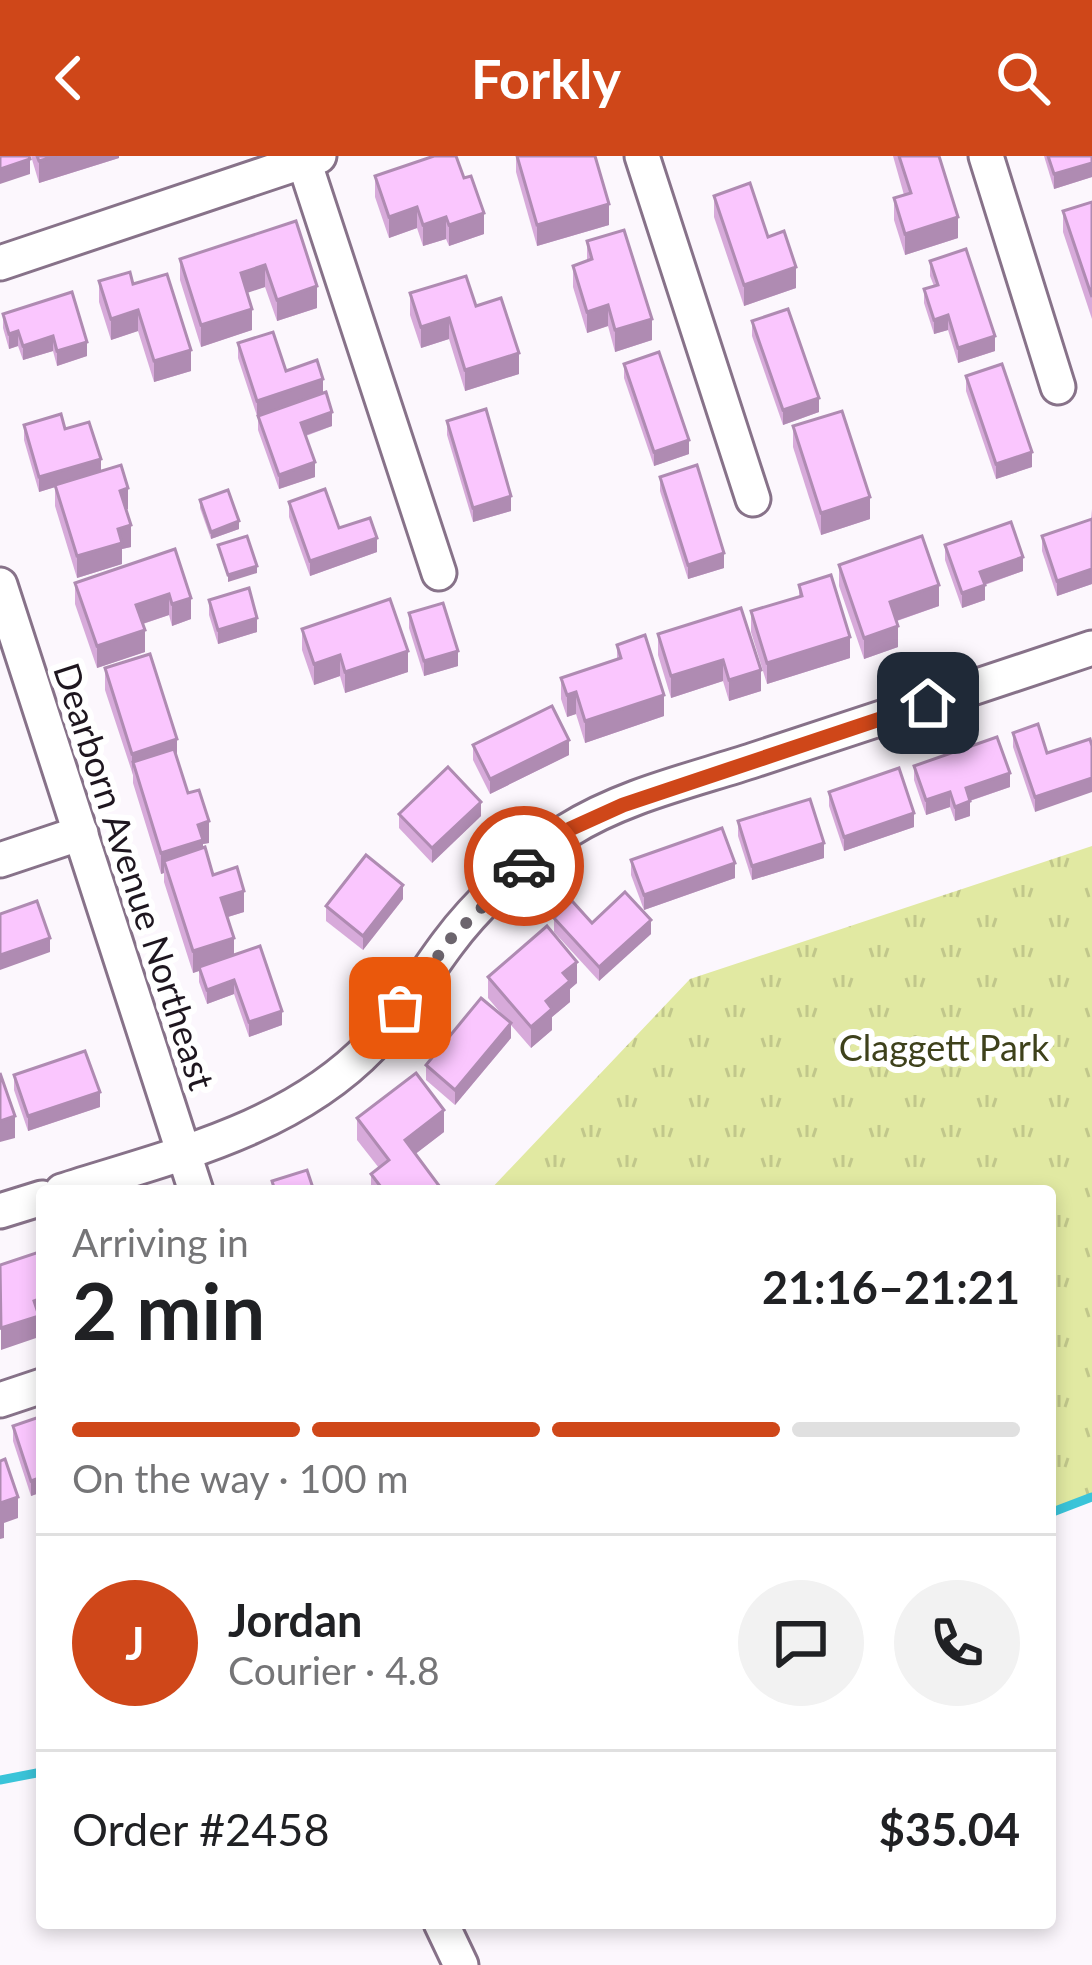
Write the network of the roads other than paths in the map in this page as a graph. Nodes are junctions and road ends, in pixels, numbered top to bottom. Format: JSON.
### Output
{"nodes":[{"id":1,"x":642,"y":156,"type":"edge"},
{"id":2,"x":986,"y":156,"type":"edge"},
{"id":3,"x":312,"y":159,"type":"edge"},
{"id":4,"x":0,"y":262,"type":"edge"},
{"id":5,"x":1058,"y":387,"type":"dead end"},
{"id":6,"x":753,"y":499,"type":"dead end"},
{"id":7,"x":439,"y":573,"type":"dead end"},
{"id":8,"x":0,"y":585,"type":"edge"},
{"id":9,"x":1092,"y":649,"type":"edge"},
{"id":10,"x":82,"y":833,"type":"junction"},
{"id":11,"x":0,"y":860,"type":"edge"},
{"id":12,"x":183,"y":1152,"type":"junction"},
{"id":13,"x":81,"y":1185,"type":"edge"},
{"id":14,"x":194,"y":1185,"type":"edge"},
{"id":15,"x":36,"y":1200,"type":"edge"},
{"id":16,"x":0,"y":1211,"type":"edge"},
{"id":17,"x":36,"y":1388,"type":"edge"},
{"id":18,"x":0,"y":1400,"type":"edge"},
{"id":19,"x":444,"y":1929,"type":"edge"},
{"id":20,"x":461,"y":1965,"type":"edge"}],
"edges":[{"from":1,"to":6,"type":"street"},
{"from":2,"to":5,"type":"street"},
{"from":3,"to":4,"type":"street"},
{"from":3,"to":7,"type":"street"},
{"from":8,"to":10,"type":"street","name":"Dearborn Avenue Northeast"},
{"from":9,"to":12,"type":"street"},
{"from":10,"to":11,"type":"street"},
{"from":10,"to":12,"type":"street","name":"Dearborn Avenue Northeast"},
{"from":12,"to":13,"type":"street"},
{"from":12,"to":14,"type":"street","name":"Dearborn Avenue Northeast"},
{"from":15,"to":16,"type":"street"},
{"from":17,"to":18,"type":"street"},
{"from":19,"to":20,"type":"street"}]}
